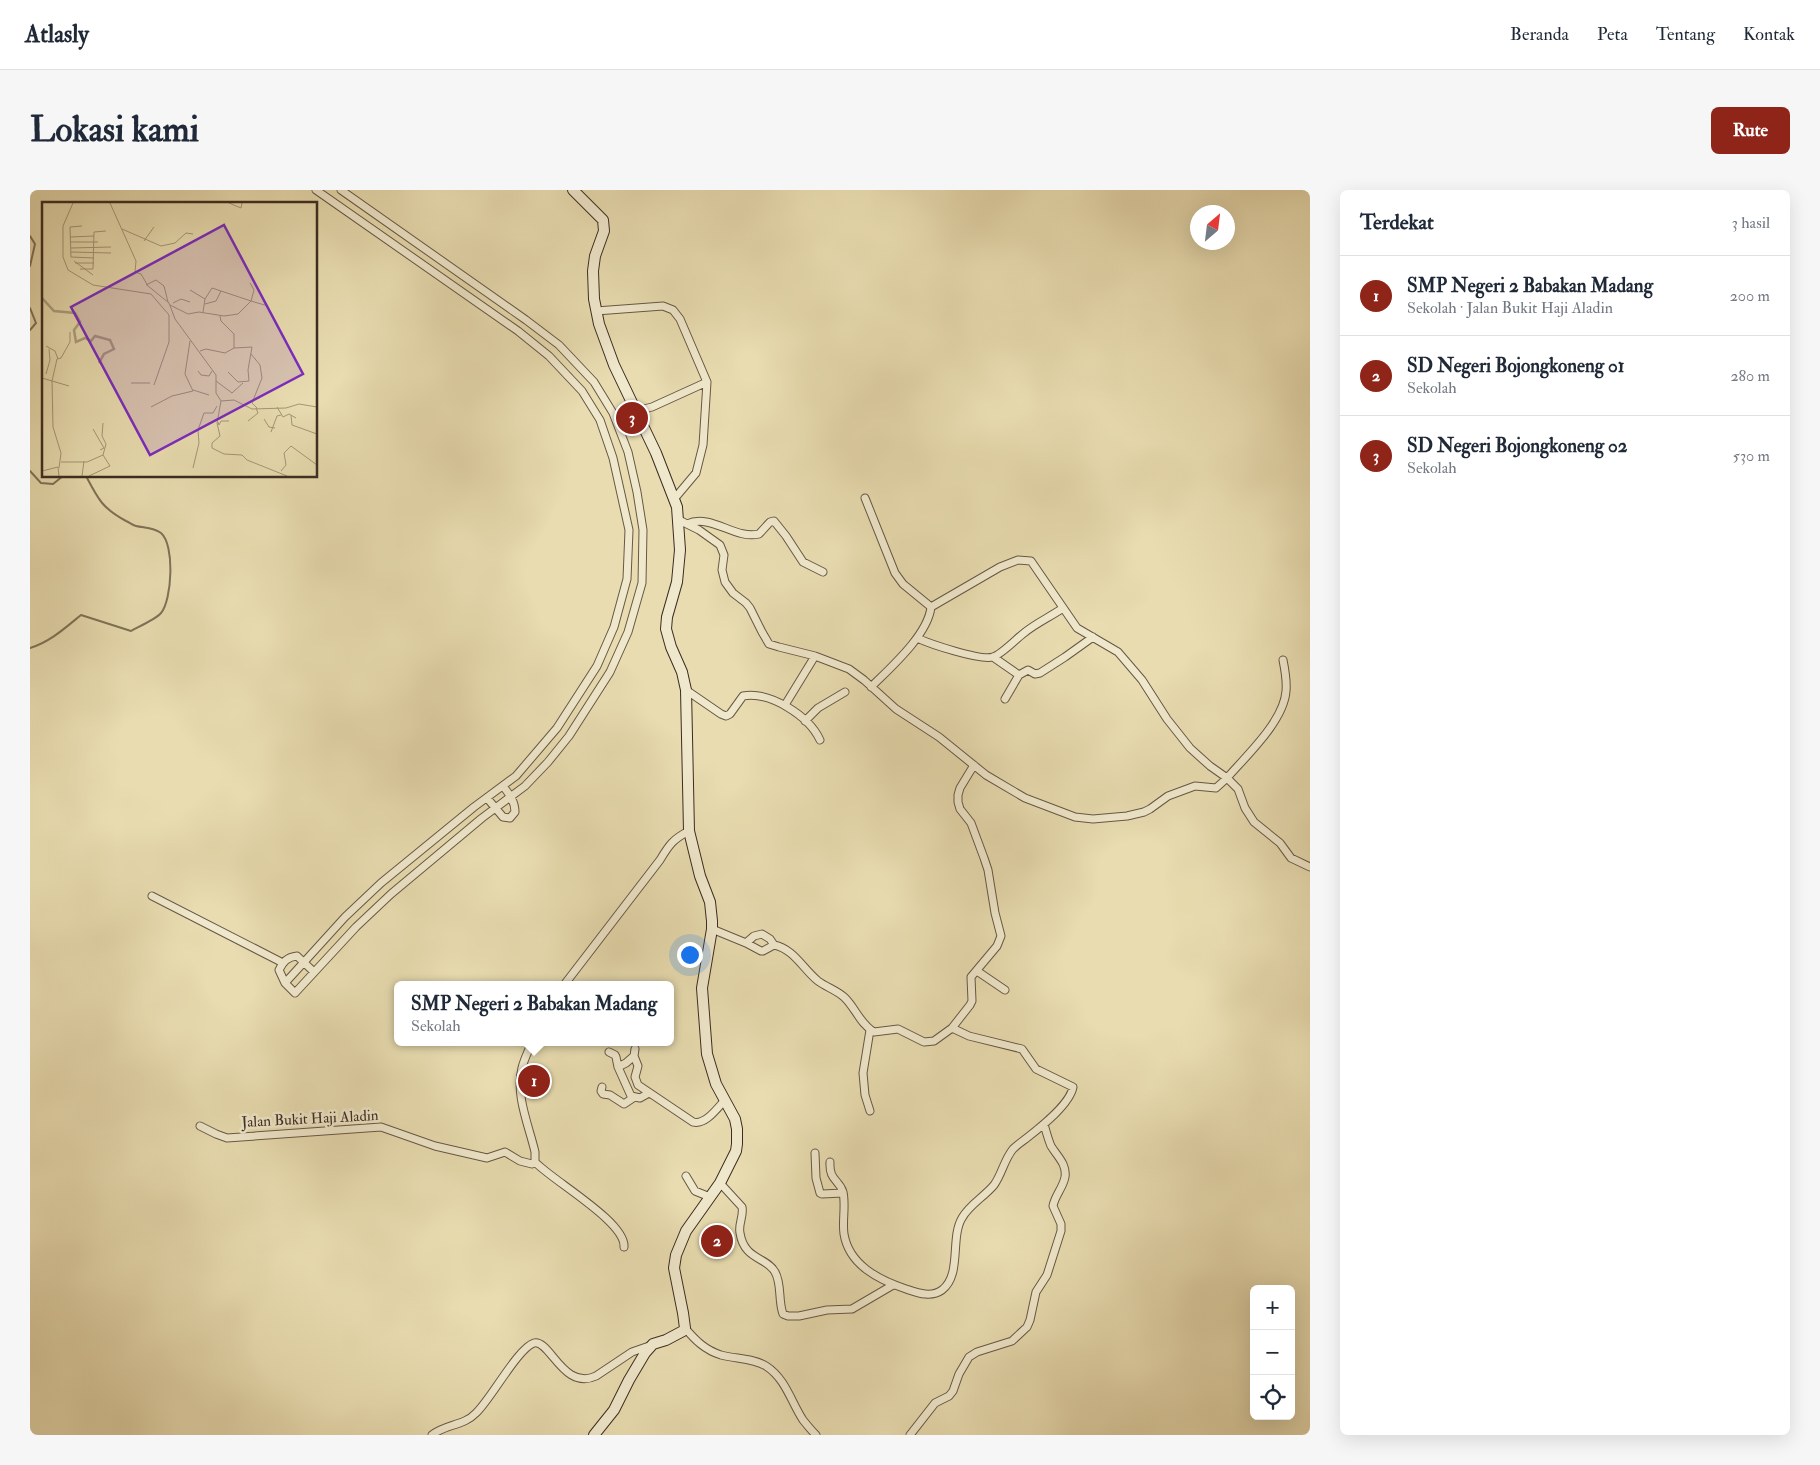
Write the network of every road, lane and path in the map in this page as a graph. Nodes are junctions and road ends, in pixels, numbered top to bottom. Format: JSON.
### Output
{"nodes":[{"id":1,"x":341,"y":190,"type":"edge"},
{"id":2,"x":573,"y":190,"type":"edge"},
{"id":3,"x":320,"y":191,"type":"edge"},
{"id":4,"x":596,"y":311,"type":"junction"},
{"id":5,"x":707,"y":382,"type":"junction"},
{"id":6,"x":636,"y":411,"type":"junction"},
{"id":7,"x":674,"y":498,"type":"junction"},
{"id":8,"x":865,"y":498,"type":"dead end"},
{"id":9,"x":683,"y":522,"type":"junction"},
{"id":10,"x":823,"y":572,"type":"dead end"},
{"id":11,"x":931,"y":607,"type":"junction"},
{"id":12,"x":1063,"y":608,"type":"junction"},
{"id":13,"x":1093,"y":637,"type":"junction"},
{"id":14,"x":917,"y":638,"type":"junction"},
{"id":15,"x":815,"y":656,"type":"junction"},
{"id":16,"x":993,"y":657,"type":"junction"},
{"id":17,"x":1283,"y":660,"type":"dead end"},
{"id":18,"x":1019,"y":675,"type":"junction"},
{"id":19,"x":871,"y":687,"type":"junction"},
{"id":20,"x":686,"y":690,"type":"junction"},
{"id":21,"x":845,"y":692,"type":"dead end"},
{"id":22,"x":1005,"y":699,"type":"dead end"},
{"id":23,"x":785,"y":705,"type":"junction"},
{"id":24,"x":805,"y":721,"type":"junction"},
{"id":25,"x":820,"y":740,"type":"dead end"},
{"id":26,"x":974,"y":765,"type":"junction"},
{"id":27,"x":1227,"y":778,"type":"junction"},
{"id":28,"x":503,"y":786,"type":"junction"},
{"id":29,"x":511,"y":797,"type":"junction"},
{"id":30,"x":487,"y":798,"type":"junction"},
{"id":31,"x":495,"y":809,"type":"junction"},
{"id":32,"x":689,"y":831,"type":"junction"},
{"id":33,"x":1310,"y":867,"type":"edge"},
{"id":34,"x":152,"y":896,"type":"dead end"},
{"id":35,"x":712,"y":929,"type":"junction"},
{"id":36,"x":746,"y":943,"type":"junction"},
{"id":37,"x":774,"y":945,"type":"junction"},
{"id":38,"x":303,"y":961,"type":"junction"},
{"id":39,"x":283,"y":963,"type":"junction"},
{"id":40,"x":977,"y":971,"type":"junction"},
{"id":41,"x":314,"y":972,"type":"junction"},
{"id":42,"x":567,"y":981,"type":"edge"},
{"id":43,"x":284,"y":983,"type":"junction"},
{"id":44,"x":1005,"y":990,"type":"dead end"},
{"id":45,"x":952,"y":1028,"type":"junction"},
{"id":46,"x":870,"y":1030,"type":"junction"},
{"id":47,"x":531,"y":1046,"type":"edge"},
{"id":48,"x":609,"y":1052,"type":"dead end"},
{"id":49,"x":618,"y":1068,"type":"junction"},
{"id":50,"x":602,"y":1087,"type":"dead end"},
{"id":51,"x":650,"y":1093,"type":"junction"},
{"id":52,"x":633,"y":1098,"type":"junction"},
{"id":53,"x":724,"y":1101,"type":"junction"},
{"id":54,"x":870,"y":1111,"type":"dead end"},
{"id":55,"x":1044,"y":1124,"type":"junction"},
{"id":56,"x":200,"y":1126,"type":"dead end"},
{"id":57,"x":815,"y":1153,"type":"dead end"},
{"id":58,"x":535,"y":1162,"type":"junction"},
{"id":59,"x":830,"y":1162,"type":"dead end"},
{"id":60,"x":686,"y":1176,"type":"dead end"},
{"id":61,"x":720,"y":1183,"type":"junction"},
{"id":62,"x":843,"y":1193,"type":"junction"},
{"id":63,"x":710,"y":1197,"type":"junction"},
{"id":64,"x":624,"y":1247,"type":"dead end"},
{"id":65,"x":893,"y":1285,"type":"junction"},
{"id":66,"x":685,"y":1328,"type":"junction"},
{"id":67,"x":653,"y":1344,"type":"junction"},
{"id":68,"x":597,"y":1434,"type":"edge"},
{"id":69,"x":913,"y":1434,"type":"edge"},
{"id":70,"x":432,"y":1435,"type":"edge"},
{"id":71,"x":816,"y":1435,"type":"edge"}],
"edges":[{"from":1,"to":29,"type":"street"},
{"from":2,"to":4,"type":"street"},
{"from":3,"to":28,"type":"street"},
{"from":4,"to":5,"type":"street"},
{"from":4,"to":6,"type":"street"},
{"from":5,"to":6,"type":"street"},
{"from":5,"to":7,"type":"street"},
{"from":6,"to":7,"type":"street"},
{"from":7,"to":9,"type":"street"},
{"from":8,"to":11,"type":"street"},
{"from":9,"to":10,"type":"street"},
{"from":9,"to":15,"type":"street"},
{"from":9,"to":20,"type":"street"},
{"from":11,"to":12,"type":"street"},
{"from":11,"to":14,"type":"street"},
{"from":12,"to":13,"type":"street"},
{"from":12,"to":16,"type":"street"},
{"from":13,"to":18,"type":"street"},
{"from":13,"to":27,"type":"street"},
{"from":14,"to":16,"type":"street"},
{"from":14,"to":19,"type":"street"},
{"from":15,"to":19,"type":"street"},
{"from":15,"to":23,"type":"street"},
{"from":16,"to":18,"type":"street"},
{"from":17,"to":27,"type":"street"},
{"from":18,"to":22,"type":"street"},
{"from":19,"to":26,"type":"street"},
{"from":20,"to":23,"type":"street"},
{"from":20,"to":32,"type":"street"},
{"from":21,"to":24,"type":"street"},
{"from":23,"to":24,"type":"street"},
{"from":24,"to":25,"type":"street"},
{"from":26,"to":27,"type":"street"},
{"from":26,"to":40,"type":"street"},
{"from":27,"to":33,"type":"street"},
{"from":28,"to":29,"type":"street"},
{"from":28,"to":30,"type":"street"},
{"from":29,"to":31,"type":"street"},
{"from":29,"to":31,"type":"street"},
{"from":30,"to":31,"type":"street"},
{"from":30,"to":38,"type":"street"},
{"from":31,"to":41,"type":"street"},
{"from":32,"to":35,"type":"street"},
{"from":32,"to":42,"type":"street"},
{"from":34,"to":39,"type":"street"},
{"from":35,"to":36,"type":"street"},
{"from":35,"to":53,"type":"street"},
{"from":36,"to":37,"type":"street"},
{"from":36,"to":37,"type":"street"},
{"from":37,"to":46,"type":"street"},
{"from":38,"to":39,"type":"street"},
{"from":38,"to":41,"type":"street"},
{"from":38,"to":43,"type":"street"},
{"from":39,"to":43,"type":"street"},
{"from":40,"to":44,"type":"street"},
{"from":40,"to":45,"type":"street"},
{"from":41,"to":43,"type":"street"},
{"from":45,"to":46,"type":"street"},
{"from":45,"to":55,"type":"street"},
{"from":46,"to":54,"type":"street"},
{"from":47,"to":58,"type":"street"},
{"from":48,"to":49,"type":"street"},
{"from":49,"to":51,"type":"street"},
{"from":49,"to":52,"type":"street"},
{"from":50,"to":52,"type":"street"},
{"from":51,"to":52,"type":"street"},
{"from":51,"to":53,"type":"street"},
{"from":53,"to":61,"type":"street"},
{"from":55,"to":65,"type":"street"},
{"from":55,"to":69,"type":"street"},
{"from":56,"to":58,"type":"street","name":"Jalan Bukit Haji Aladin"},
{"from":57,"to":62,"type":"street"},
{"from":58,"to":64,"type":"street"},
{"from":59,"to":62,"type":"street"},
{"from":60,"to":63,"type":"street"},
{"from":61,"to":63,"type":"street"},
{"from":61,"to":65,"type":"street"},
{"from":62,"to":65,"type":"street"},
{"from":63,"to":66,"type":"street"},
{"from":66,"to":67,"type":"street"},
{"from":66,"to":71,"type":"street"},
{"from":67,"to":68,"type":"street"},
{"from":67,"to":70,"type":"street"}]}
